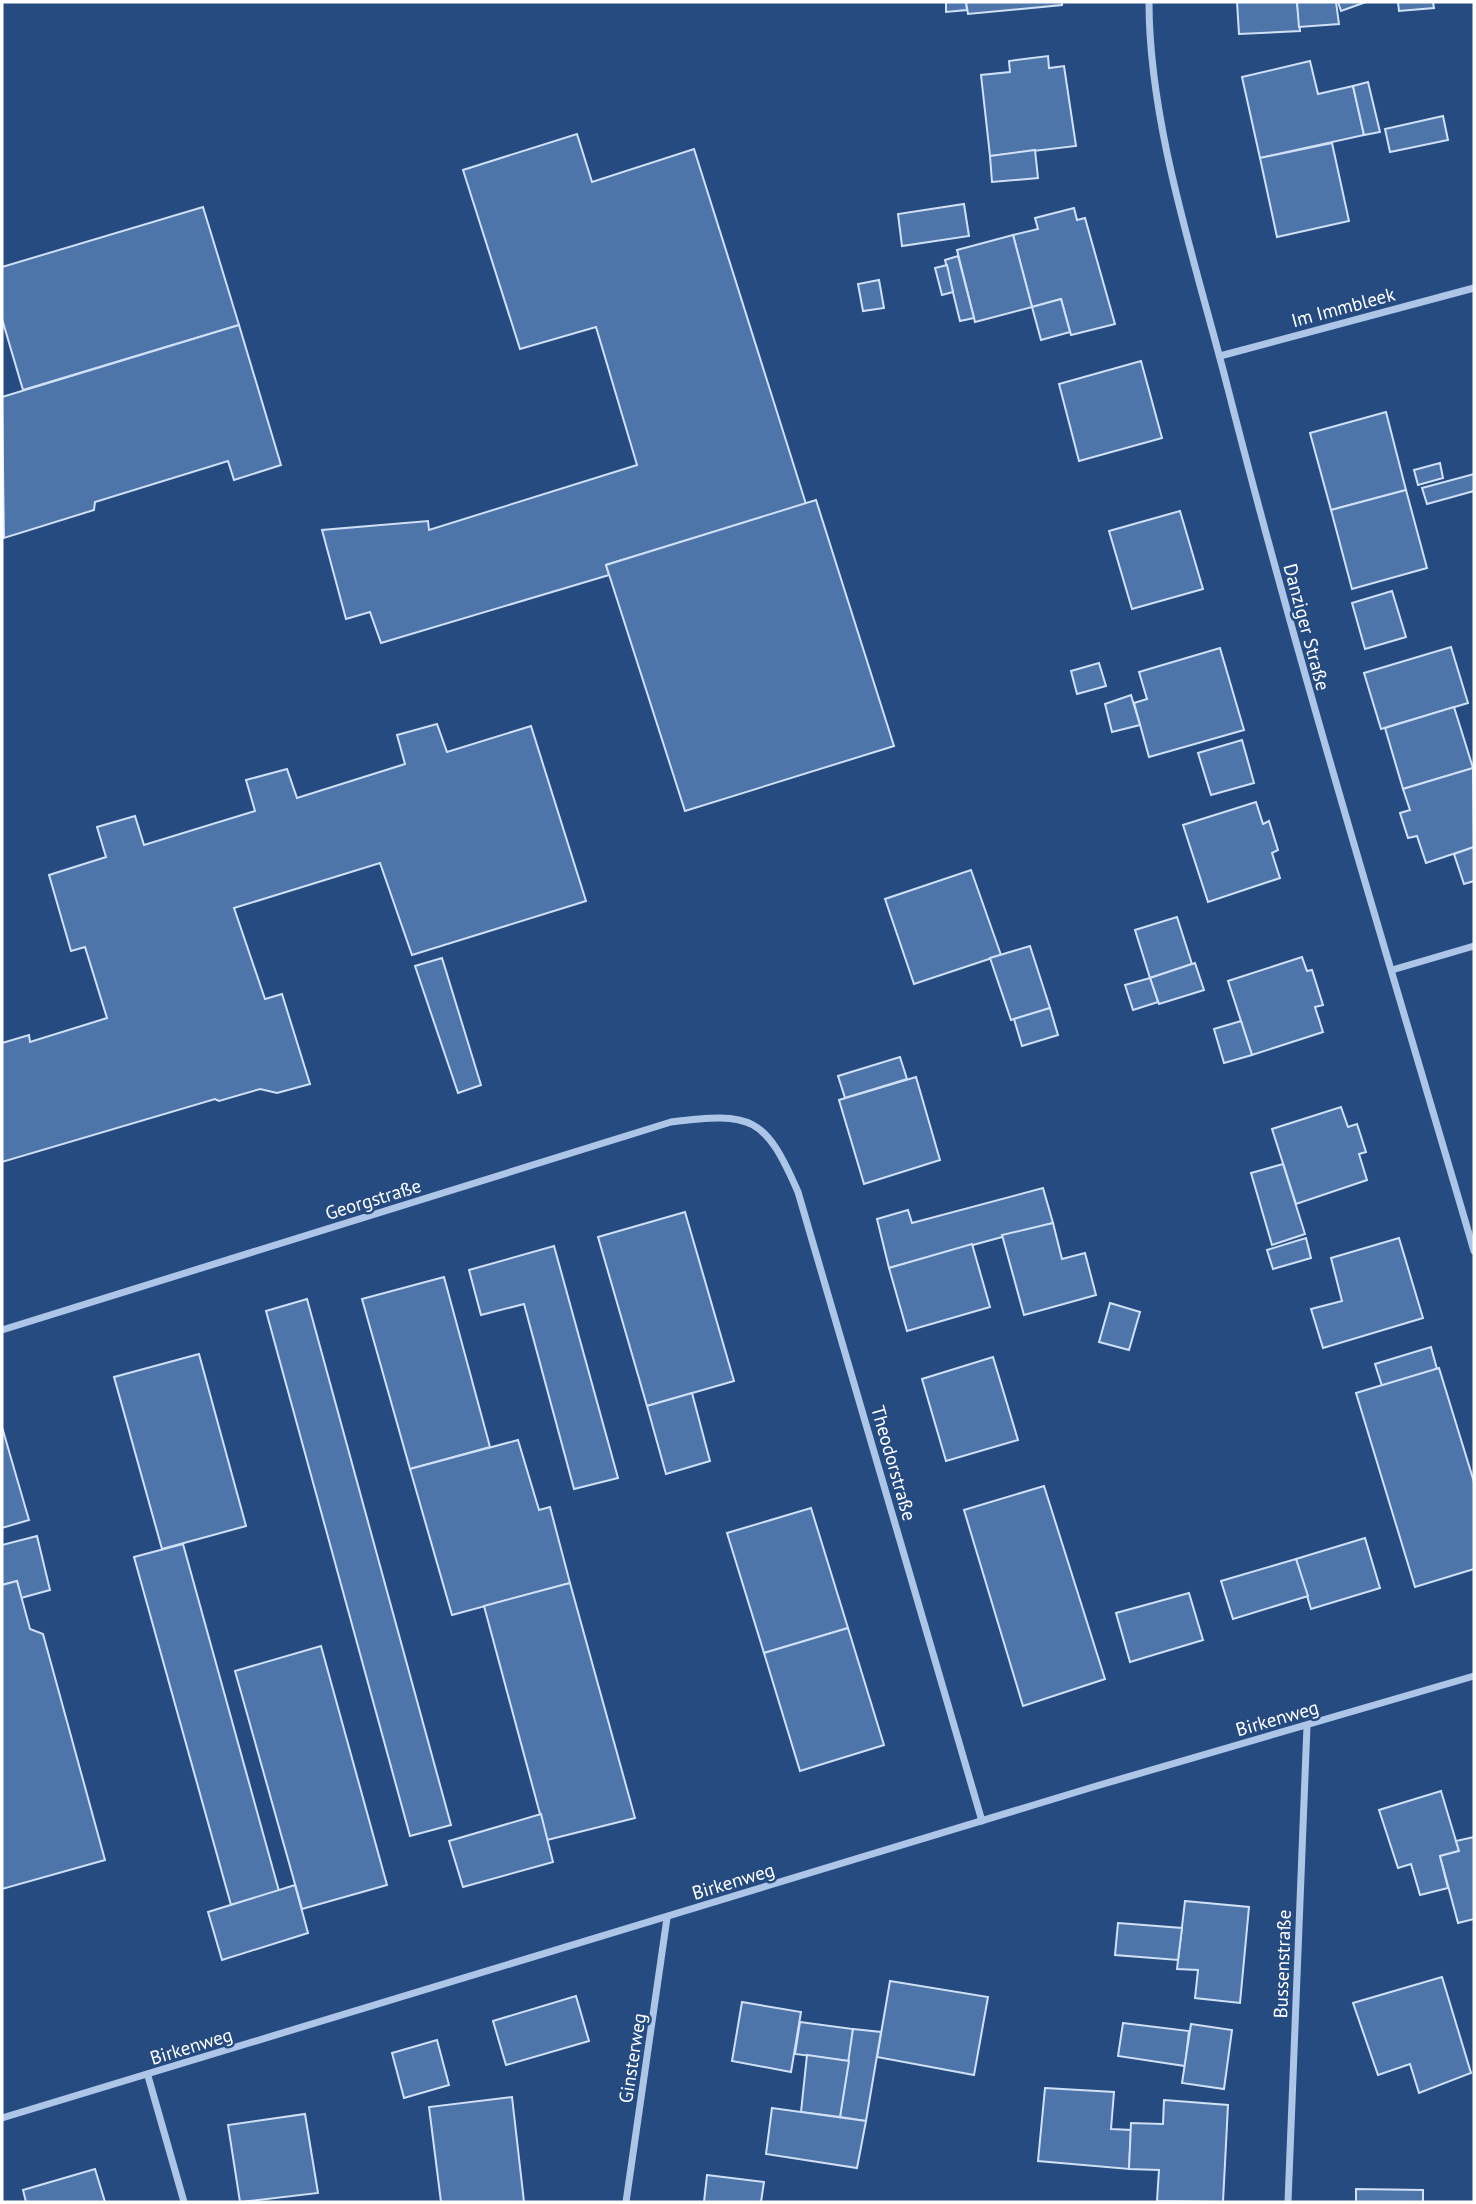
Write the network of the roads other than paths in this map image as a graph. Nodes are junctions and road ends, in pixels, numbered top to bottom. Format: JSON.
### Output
{"nodes":[{"id":1,"x":1149,"y":2,"type":"edge"},
{"id":2,"x":1474,"y":288,"type":"edge"},
{"id":3,"x":1220,"y":356,"type":"junction"},
{"id":4,"x":1474,"y":946,"type":"edge"},
{"id":5,"x":1392,"y":970,"type":"junction"},
{"id":6,"x":757,"y":1124,"type":"joint"},
{"id":7,"x":1474,"y":1251,"type":"edge"},
{"id":8,"x":2,"y":1330,"type":"edge"},
{"id":9,"x":1474,"y":1676,"type":"edge"},
{"id":10,"x":1307,"y":1726,"type":"junction"},
{"id":11,"x":982,"y":1821,"type":"junction"},
{"id":12,"x":667,"y":1918,"type":"junction"},
{"id":13,"x":148,"y":2076,"type":"junction"},
{"id":14,"x":2,"y":2118,"type":"edge"},
{"id":15,"x":184,"y":2202,"type":"edge"},
{"id":16,"x":626,"y":2202,"type":"edge"},
{"id":17,"x":1288,"y":2202,"type":"edge"}],
"edges":[{"from":1,"to":3,"type":"street","name":"Danziger Straße"},
{"from":2,"to":3,"type":"street","name":"Im Immbleek"},
{"from":3,"to":5,"type":"street","name":"Danziger Straße"},
{"from":4,"to":5,"type":"street"},
{"from":5,"to":7,"type":"street","name":"Danziger Straße"},
{"from":6,"to":8,"type":"street","name":"Georgstraße"},
{"from":6,"to":11,"type":"street","name":"Theodorstraße"},
{"from":9,"to":10,"type":"street","name":"Birkenweg"},
{"from":10,"to":11,"type":"street","name":"Birkenweg"},
{"from":10,"to":17,"type":"street","name":"Bussenstraße"},
{"from":11,"to":12,"type":"street","name":"Birkenweg"},
{"from":12,"to":13,"type":"street","name":"Birkenweg"},
{"from":12,"to":16,"type":"street","name":"Ginsterweg"},
{"from":13,"to":14,"type":"street","name":"Birkenweg"},
{"from":13,"to":15,"type":"street"}]}
